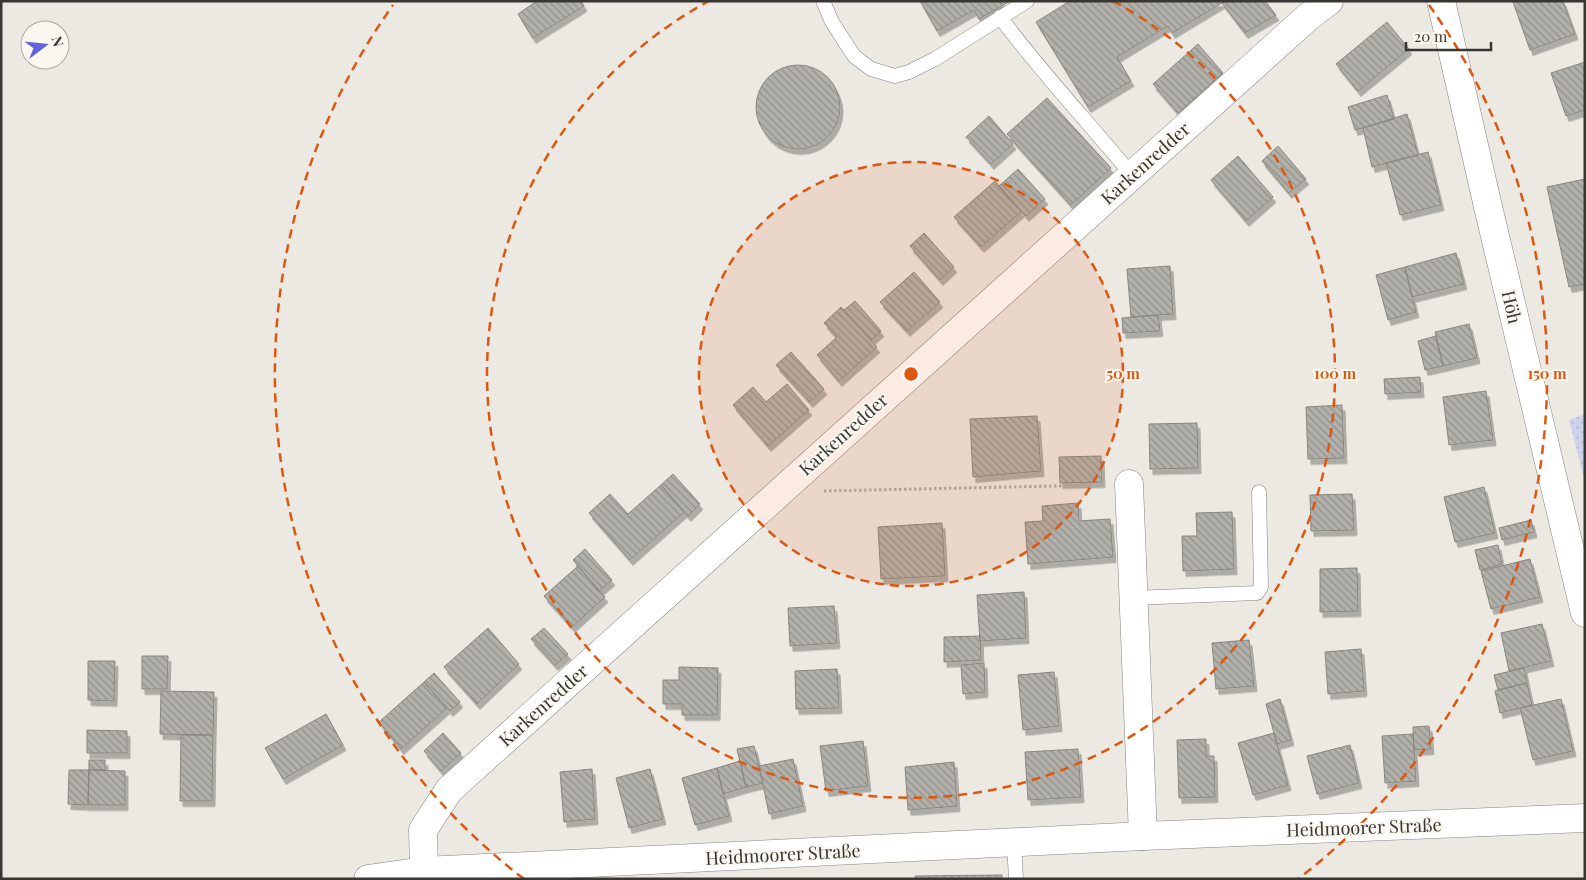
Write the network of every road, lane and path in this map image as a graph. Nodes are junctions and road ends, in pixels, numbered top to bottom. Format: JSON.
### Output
{"nodes":[{"id":1,"x":823,"y":1,"type":"edge"},
{"id":2,"x":1027,"y":1,"type":"edge"},
{"id":3,"x":1441,"y":1,"type":"edge"},
{"id":4,"x":1312,"y":6,"type":"edge"},
{"id":5,"x":1000,"y":17,"type":"junction"},
{"id":6,"x":1132,"y":175,"type":"junction"},
{"id":7,"x":1129,"y":484,"type":"joint"},
{"id":8,"x":778,"y":492,"type":"junction"},
{"id":9,"x":1258,"y":492,"type":"dead end"},
{"id":10,"x":1133,"y":598,"type":"junction"},
{"id":11,"x":1585,"y":613,"type":"edge"},
{"id":12,"x":1585,"y":818,"type":"edge"},
{"id":13,"x":1143,"y":836,"type":"junction"},
{"id":14,"x":1014,"y":842,"type":"junction"},
{"id":15,"x":424,"y":871,"type":"junction"},
{"id":16,"x":368,"y":879,"type":"edge"},
{"id":17,"x":1016,"y":879,"type":"edge"}],
"edges":[{"from":1,"to":5,"type":"lane"},
{"from":2,"to":5,"type":"lane"},
{"from":3,"to":11,"type":"street","name":"Höh"},
{"from":4,"to":6,"type":"street","name":"Karkenredder"},
{"from":5,"to":6,"type":"lane"},
{"from":6,"to":8,"type":"street","name":"Karkenredder"},
{"from":7,"to":8,"type":"path"},
{"from":7,"to":10,"type":"street"},
{"from":8,"to":15,"type":"street","name":"Karkenredder"},
{"from":9,"to":10,"type":"lane"},
{"from":10,"to":13,"type":"street"},
{"from":12,"to":13,"type":"street","name":"Heidmoorer Straße"},
{"from":13,"to":14,"type":"street","name":"Heidmoorer Straße"},
{"from":14,"to":15,"type":"street","name":"Heidmoorer Straße"},
{"from":14,"to":17,"type":"lane"},
{"from":15,"to":16,"type":"street","name":"Heidmoorer Straße"}]}
